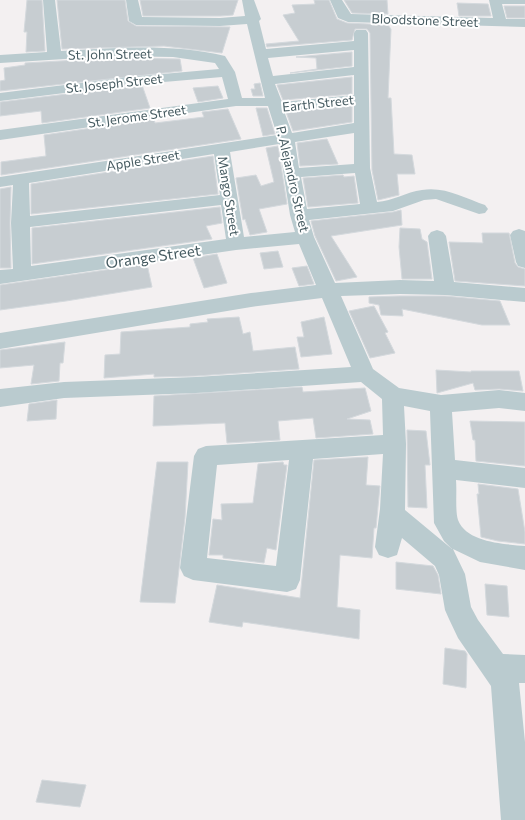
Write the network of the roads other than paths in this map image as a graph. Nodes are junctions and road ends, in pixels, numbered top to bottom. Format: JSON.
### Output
{"nodes":[{"id":1,"x":49,"y":0,"type":"edge"},
{"id":2,"x":132,"y":0,"type":"edge"},
{"id":3,"x":248,"y":0,"type":"edge"},
{"id":4,"x":336,"y":0,"type":"edge"},
{"id":5,"x":495,"y":0,"type":"edge"},
{"id":6,"x":502,"y":0,"type":"edge"},
{"id":7,"x":525,"y":0,"type":"edge"},
{"id":8,"x":254,"y":19,"type":"junction"},
{"id":9,"x":501,"y":23,"type":"junction"},
{"id":10,"x":525,"y":23,"type":"edge"},
{"id":11,"x":262,"y":54,"type":"junction"},
{"id":12,"x":54,"y":55,"type":"junction"},
{"id":13,"x":0,"y":59,"type":"edge"},
{"id":14,"x":362,"y":70,"type":"junction"},
{"id":15,"x":228,"y":72,"type":"junction"},
{"id":16,"x":268,"y":81,"type":"junction"},
{"id":17,"x":0,"y":97,"type":"edge"},
{"id":18,"x":361,"y":99,"type":"junction"},
{"id":19,"x":236,"y":102,"type":"junction"},
{"id":20,"x":275,"y":105,"type":"junction"},
{"id":21,"x":361,"y":127,"type":"junction"},
{"id":22,"x":0,"y":135,"type":"edge"},
{"id":23,"x":286,"y":138,"type":"junction"},
{"id":24,"x":221,"y":148,"type":"junction"},
{"id":25,"x":362,"y":168,"type":"junction"},
{"id":26,"x":293,"y":173,"type":"junction"},
{"id":27,"x":20,"y":179,"type":"junction"},
{"id":28,"x":0,"y":182,"type":"edge"},
{"id":29,"x":228,"y":199,"type":"junction"},
{"id":30,"x":369,"y":208,"type":"junction"},
{"id":31,"x":479,"y":209,"type":"dead end"},
{"id":32,"x":299,"y":215,"type":"junction"},
{"id":33,"x":20,"y":223,"type":"junction"},
{"id":34,"x":519,"y":235,"type":"dead end"},
{"id":35,"x":438,"y":236,"type":"dead end"},
{"id":36,"x":305,"y":237,"type":"junction"},
{"id":37,"x":236,"y":244,"type":"junction"},
{"id":38,"x":525,"y":262,"type":"edge"},
{"id":39,"x":22,"y":274,"type":"junction"},
{"id":40,"x":0,"y":277,"type":"edge"},
{"id":41,"x":445,"y":288,"type":"junction"},
{"id":42,"x":328,"y":290,"type":"junction"},
{"id":43,"x":525,"y":295,"type":"edge"},
{"id":44,"x":0,"y":341,"type":"edge"},
{"id":45,"x":365,"y":374,"type":"junction"},
{"id":46,"x":393,"y":395,"type":"junction"},
{"id":47,"x":0,"y":398,"type":"edge"},
{"id":48,"x":525,"y":402,"type":"edge"},
{"id":49,"x":441,"y":404,"type":"junction"},
{"id":50,"x":395,"y":444,"type":"junction"},
{"id":51,"x":302,"y":450,"type":"junction"},
{"id":52,"x":445,"y":469,"type":"junction"},
{"id":53,"x":525,"y":478,"type":"edge"},
{"id":54,"x":393,"y":515,"type":"junction"},
{"id":55,"x":388,"y":547,"type":"dead end"},
{"id":56,"x":525,"y":558,"type":"edge"},
{"id":57,"x":496,"y":667,"type":"junction"},
{"id":58,"x":525,"y":670,"type":"edge"},
{"id":59,"x":519,"y":775,"type":"edge"},
{"id":60,"x":517,"y":820,"type":"edge"}],
"edges":[{"from":1,"to":12,"type":"street"},
{"from":2,"to":8,"type":"street"},
{"from":3,"to":8,"type":"street","name":"P. Alejandro Street"},
{"from":4,"to":9,"type":"street","name":"Bloodstone Street"},
{"from":5,"to":9,"type":"street"},
{"from":6,"to":7,"type":"street"},
{"from":8,"to":11,"type":"street","name":"P. Alejandro Street"},
{"from":9,"to":10,"type":"street","name":"Bloodstone Street"},
{"from":11,"to":14,"type":"street"},
{"from":11,"to":16,"type":"street","name":"P. Alejandro Street"},
{"from":12,"to":13,"type":"street","name":"St. John Street"},
{"from":12,"to":15,"type":"street","name":"St. John Street"},
{"from":14,"to":16,"type":"street"},
{"from":14,"to":18,"type":"street"},
{"from":15,"to":17,"type":"street","name":"St. Joseph Street"},
{"from":15,"to":19,"type":"street"},
{"from":16,"to":20,"type":"street","name":"P. Alejandro Street"},
{"from":18,"to":20,"type":"street","name":"Earth Street"},
{"from":18,"to":21,"type":"street"},
{"from":19,"to":20,"type":"street","name":"St. Jerome Street"},
{"from":19,"to":22,"type":"street","name":"St. Jerome Street"},
{"from":20,"to":23,"type":"street","name":"P. Alejandro Street"},
{"from":21,"to":23,"type":"street","name":"Apple Street"},
{"from":21,"to":25,"type":"street"},
{"from":23,"to":24,"type":"street","name":"Apple Street"},
{"from":23,"to":26,"type":"street","name":"P. Alejandro Street"},
{"from":24,"to":27,"type":"street","name":"Apple Street"},
{"from":24,"to":29,"type":"street","name":"Mango Street"},
{"from":25,"to":26,"type":"street"},
{"from":25,"to":30,"type":"street"},
{"from":26,"to":32,"type":"street","name":"P. Alejandro Street"},
{"from":27,"to":28,"type":"street","name":"Apple Street"},
{"from":27,"to":33,"type":"street"},
{"from":29,"to":33,"type":"street"},
{"from":29,"to":37,"type":"street","name":"Mango Street"},
{"from":30,"to":31,"type":"street"},
{"from":30,"to":32,"type":"street"},
{"from":32,"to":36,"type":"street","name":"P. Alejandro Street"},
{"from":33,"to":39,"type":"street"},
{"from":34,"to":38,"type":"street"},
{"from":35,"to":41,"type":"street"},
{"from":36,"to":37,"type":"street","name":"Orange Street"},
{"from":36,"to":42,"type":"street","name":"P. Alejandro Street"},
{"from":37,"to":39,"type":"street","name":"Orange Street"},
{"from":39,"to":40,"type":"street","name":"Orange Street"},
{"from":41,"to":42,"type":"street"},
{"from":41,"to":43,"type":"street"},
{"from":42,"to":44,"type":"street"},
{"from":42,"to":45,"type":"street","name":"P. Alejandro Street"},
{"from":45,"to":46,"type":"street"},
{"from":45,"to":47,"type":"street"},
{"from":46,"to":49,"type":"street"},
{"from":46,"to":50,"type":"street"},
{"from":48,"to":49,"type":"street"},
{"from":49,"to":52,"type":"street"},
{"from":50,"to":51,"type":"street"},
{"from":50,"to":54,"type":"street"},
{"from":51,"to":51,"type":"street"},
{"from":52,"to":53,"type":"street"},
{"from":52,"to":56,"type":"street"},
{"from":54,"to":55,"type":"street"},
{"from":54,"to":57,"type":"street"},
{"from":57,"to":58,"type":"street"},
{"from":57,"to":59,"type":"street"},
{"from":59,"to":60,"type":"street"}]}
